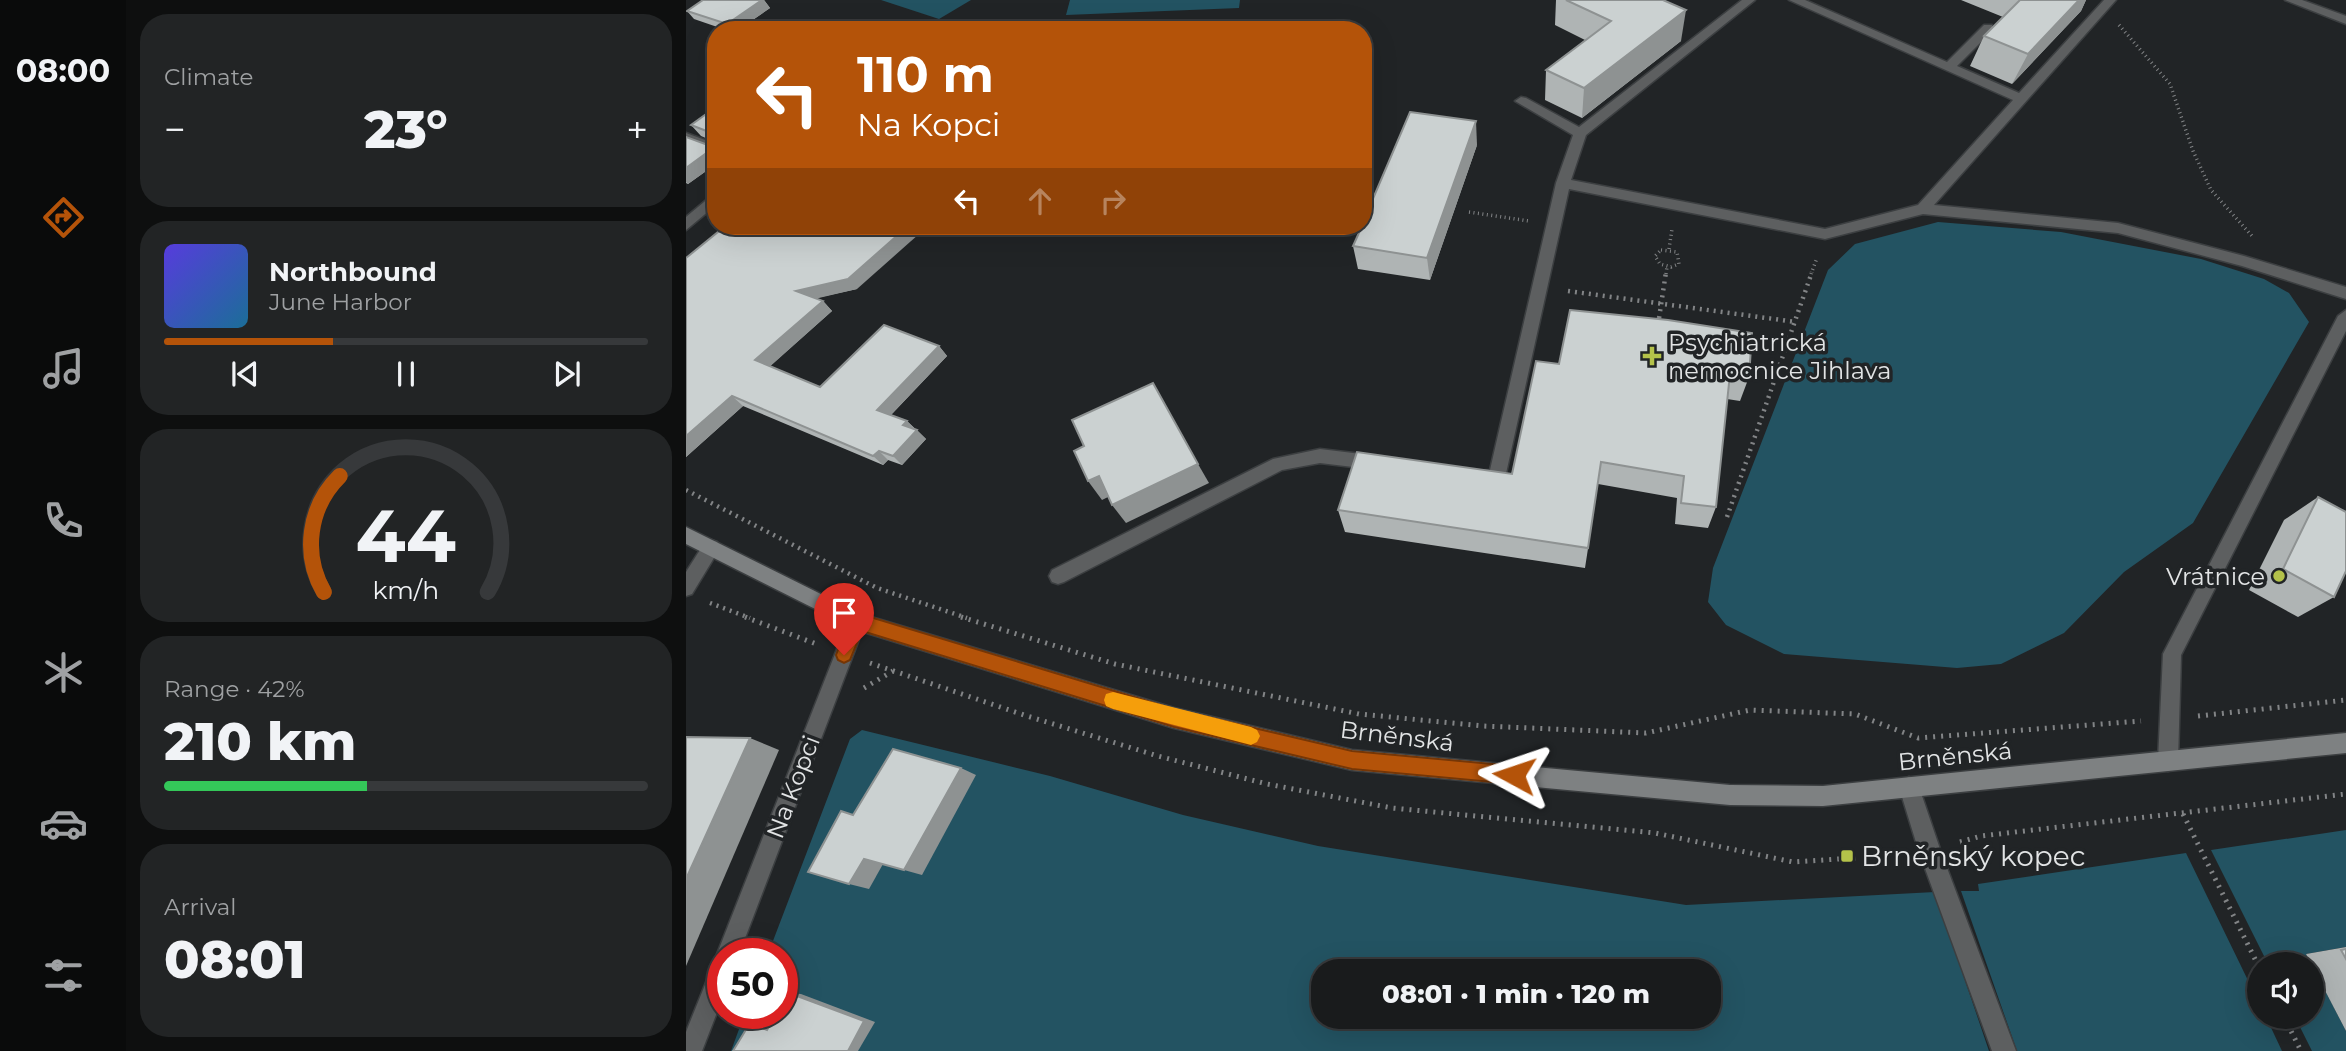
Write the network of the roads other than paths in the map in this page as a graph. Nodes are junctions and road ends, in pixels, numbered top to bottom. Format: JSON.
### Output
{"nodes":[{"id":1,"x":1749,"y":0,"type":"edge"},
{"id":2,"x":1795,"y":0,"type":"edge"},
{"id":3,"x":2291,"y":0,"type":"edge"},
{"id":4,"x":2101,"y":4,"type":"edge"},
{"id":5,"x":2346,"y":20,"type":"edge"},
{"id":6,"x":1988,"y":28,"type":"edge"},
{"id":7,"x":1949,"y":67,"type":"junction"},
{"id":8,"x":2021,"y":99,"type":"junction"},
{"id":9,"x":1521,"y":101,"type":"dead end"},
{"id":10,"x":1580,"y":133,"type":"junction"},
{"id":11,"x":686,"y":137,"type":"edge"},
{"id":12,"x":707,"y":145,"type":"edge"},
{"id":13,"x":1563,"y":183,"type":"junction"},
{"id":14,"x":707,"y":205,"type":"edge"},
{"id":15,"x":1923,"y":209,"type":"junction"},
{"id":16,"x":686,"y":225,"type":"edge"},
{"id":17,"x":2346,"y":293,"type":"edge"},
{"id":18,"x":2346,"y":316,"type":"edge"},
{"id":19,"x":1402,"y":466,"type":"edge"},
{"id":20,"x":1456,"y":473,"type":"edge"},
{"id":21,"x":686,"y":535,"type":"edge"},
{"id":22,"x":711,"y":548,"type":"junction"},
{"id":23,"x":1058,"y":576,"type":"dead end"},
{"id":24,"x":692,"y":593,"type":"edge"},
{"id":25,"x":857,"y":621,"type":"junction"},
{"id":26,"x":2346,"y":743,"type":"edge"},
{"id":27,"x":2168,"y":761,"type":"junction"},
{"id":28,"x":1909,"y":787,"type":"junction"},
{"id":29,"x":734,"y":938,"type":"edge"},
{"id":30,"x":707,"y":1008,"type":"edge"},
{"id":31,"x":690,"y":1051,"type":"edge"},
{"id":32,"x":2004,"y":1051,"type":"edge"}],
"edges":[{"from":1,"to":10,"type":"street"},
{"from":2,"to":7,"type":"street"},
{"from":3,"to":5,"type":"street"},
{"from":4,"to":8,"type":"street"},
{"from":6,"to":7,"type":"street"},
{"from":7,"to":8,"type":"street"},
{"from":8,"to":15,"type":"street"},
{"from":9,"to":10,"type":"street"},
{"from":10,"to":13,"type":"street"},
{"from":11,"to":12,"type":"street"},
{"from":13,"to":15,"type":"street"},
{"from":13,"to":20,"type":"street"},
{"from":14,"to":16,"type":"street"},
{"from":15,"to":17,"type":"street"},
{"from":18,"to":27,"type":"street"},
{"from":19,"to":23,"type":"street"},
{"from":21,"to":22,"type":"main road","name":"Brněnská"},
{"from":22,"to":24,"type":"street"},
{"from":22,"to":25,"type":"main road","name":"Brněnská"},
{"from":25,"to":28,"type":"main road","name":"Brněnská"},
{"from":25,"to":29,"type":"street","name":"Na Kopci"},
{"from":26,"to":27,"type":"main road","name":"Brněnská"},
{"from":27,"to":28,"type":"main road","name":"Brněnská"},
{"from":28,"to":32,"type":"street"},
{"from":30,"to":31,"type":"street"}]}
